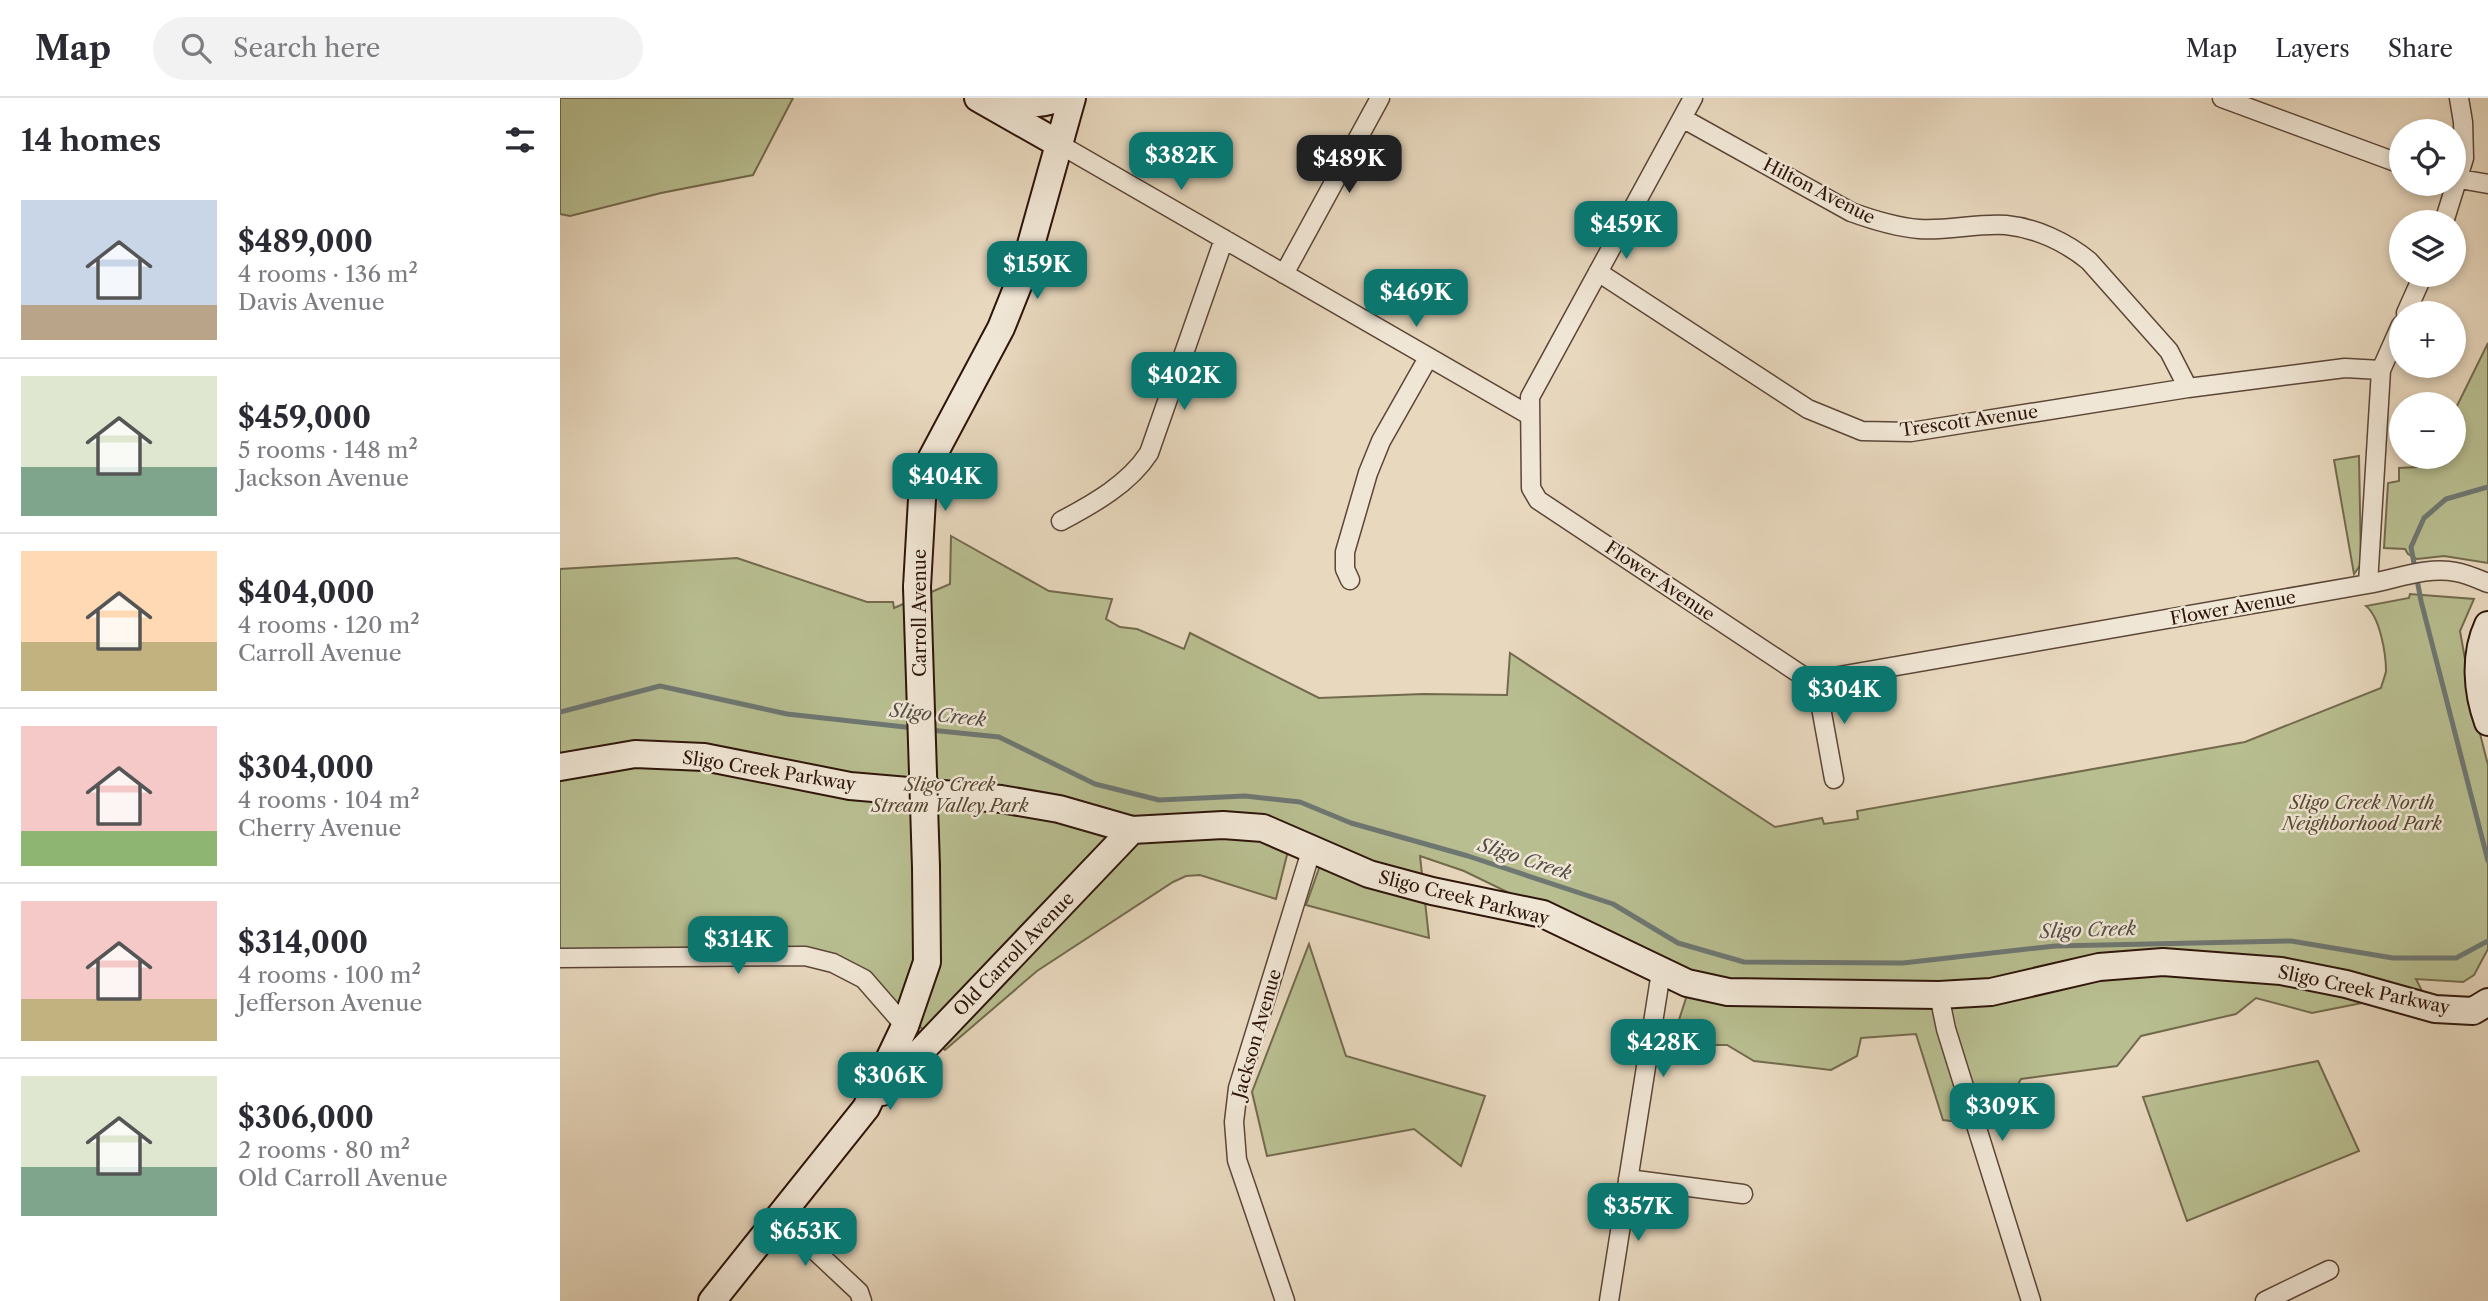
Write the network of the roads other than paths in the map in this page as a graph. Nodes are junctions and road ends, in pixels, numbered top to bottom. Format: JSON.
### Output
{"nodes":[{"id":1,"x":979,"y":98,"type":"edge"},
{"id":2,"x":1059,"y":98,"type":"edge"},
{"id":3,"x":1073,"y":98,"type":"edge"},
{"id":4,"x":1380,"y":98,"type":"edge"},
{"id":5,"x":1692,"y":98,"type":"edge"},
{"id":6,"x":2222,"y":98,"type":"edge"},
{"id":7,"x":2459,"y":98,"type":"edge"},
{"id":8,"x":1682,"y":118,"type":"junction"},
{"id":9,"x":2462,"y":119,"type":"edge"},
{"id":10,"x":1059,"y":144,"type":"junction"},
{"id":11,"x":2389,"y":160,"type":"edge"},
{"id":12,"x":2466,"y":180,"type":"edge"},
{"id":13,"x":2488,"y":184,"type":"edge"},
{"id":14,"x":1224,"y":239,"type":"junction"},
{"id":15,"x":1598,"y":272,"type":"junction"},
{"id":16,"x":1284,"y":274,"type":"junction"},
{"id":17,"x":2389,"y":352,"type":"edge"},
{"id":18,"x":1428,"y":358,"type":"junction"},
{"id":19,"x":2381,"y":370,"type":"junction"},
{"id":20,"x":2188,"y":388,"type":"junction"},
{"id":21,"x":1529,"y":415,"type":"junction"},
{"id":22,"x":1061,"y":521,"type":"dead end"},
{"id":23,"x":1350,"y":580,"type":"dead end"},
{"id":24,"x":2488,"y":583,"type":"edge"},
{"id":25,"x":2368,"y":584,"type":"junction"},
{"id":26,"x":2488,"y":625,"type":"edge"},
{"id":27,"x":1816,"y":680,"type":"junction"},
{"id":28,"x":2488,"y":722,"type":"edge"},
{"id":29,"x":560,"y":767,"type":"edge"},
{"id":30,"x":1834,"y":779,"type":"dead end"},
{"id":31,"x":1132,"y":830,"type":"junction"},
{"id":32,"x":1312,"y":848,"type":"junction"},
{"id":33,"x":560,"y":958,"type":"edge"},
{"id":34,"x":1661,"y":972,"type":"junction"},
{"id":35,"x":1939,"y":995,"type":"junction"},
{"id":36,"x":2488,"y":1002,"type":"edge"},
{"id":37,"x":905,"y":1026,"type":"junction"},
{"id":38,"x":866,"y":1108,"type":"junction"},
{"id":39,"x":1628,"y":1179,"type":"junction"},
{"id":40,"x":1743,"y":1194,"type":"dead end"},
{"id":41,"x":778,"y":1216,"type":"junction"},
{"id":42,"x":2329,"y":1270,"type":"dead end"},
{"id":43,"x":712,"y":1301,"type":"edge"},
{"id":44,"x":862,"y":1301,"type":"edge"},
{"id":45,"x":1285,"y":1301,"type":"edge"},
{"id":46,"x":1609,"y":1301,"type":"edge"},
{"id":47,"x":2031,"y":1301,"type":"edge"},
{"id":48,"x":2265,"y":1301,"type":"edge"}],
"edges":[{"from":1,"to":2,"type":"street"},
{"from":1,"to":10,"type":"street"},
{"from":3,"to":10,"type":"street","name":"Carroll Avenue"},
{"from":4,"to":16,"type":"street"},
{"from":5,"to":8,"type":"street"},
{"from":6,"to":11,"type":"street"},
{"from":7,"to":9,"type":"street"},
{"from":8,"to":15,"type":"street"},
{"from":8,"to":20,"type":"street","name":"Hilton Avenue"},
{"from":10,"to":14,"type":"street"},
{"from":10,"to":37,"type":"street","name":"Carroll Avenue","bridge":true},
{"from":12,"to":13,"type":"street"},
{"from":14,"to":16,"type":"street"},
{"from":14,"to":22,"type":"street"},
{"from":15,"to":20,"type":"street","name":"Trescott Avenue"},
{"from":15,"to":21,"type":"street"},
{"from":16,"to":18,"type":"street"},
{"from":17,"to":19,"type":"street"},
{"from":18,"to":21,"type":"street"},
{"from":18,"to":23,"type":"street"},
{"from":19,"to":20,"type":"street","name":"Trescott Avenue"},
{"from":19,"to":25,"type":"street"},
{"from":21,"to":27,"type":"street","name":"Flower Avenue"},
{"from":24,"to":25,"type":"street","name":"Flower Avenue"},
{"from":25,"to":27,"type":"street","name":"Flower Avenue"},
{"from":26,"to":28,"type":"street"},
{"from":27,"to":30,"type":"street"},
{"from":29,"to":31,"type":"street","name":"Sligo Creek Parkway"},
{"from":31,"to":32,"type":"street","name":"Sligo Creek Parkway"},
{"from":31,"to":38,"type":"street","name":"Old Carroll Avenue"},
{"from":32,"to":34,"type":"street","name":"Sligo Creek Parkway"},
{"from":32,"to":45,"type":"street","name":"Jackson Avenue"},
{"from":33,"to":37,"type":"street"},
{"from":34,"to":35,"type":"street","name":"Sligo Creek Parkway"},
{"from":34,"to":39,"type":"street"},
{"from":35,"to":36,"type":"street","name":"Sligo Creek Parkway"},
{"from":35,"to":47,"type":"street"},
{"from":37,"to":38,"type":"street","name":"Carroll Avenue"},
{"from":38,"to":41,"type":"street","name":"Carroll Avenue"},
{"from":39,"to":40,"type":"street"},
{"from":39,"to":46,"type":"street"},
{"from":41,"to":43,"type":"street","name":"Carroll Avenue"},
{"from":41,"to":44,"type":"street"},
{"from":42,"to":48,"type":"street"}]}
